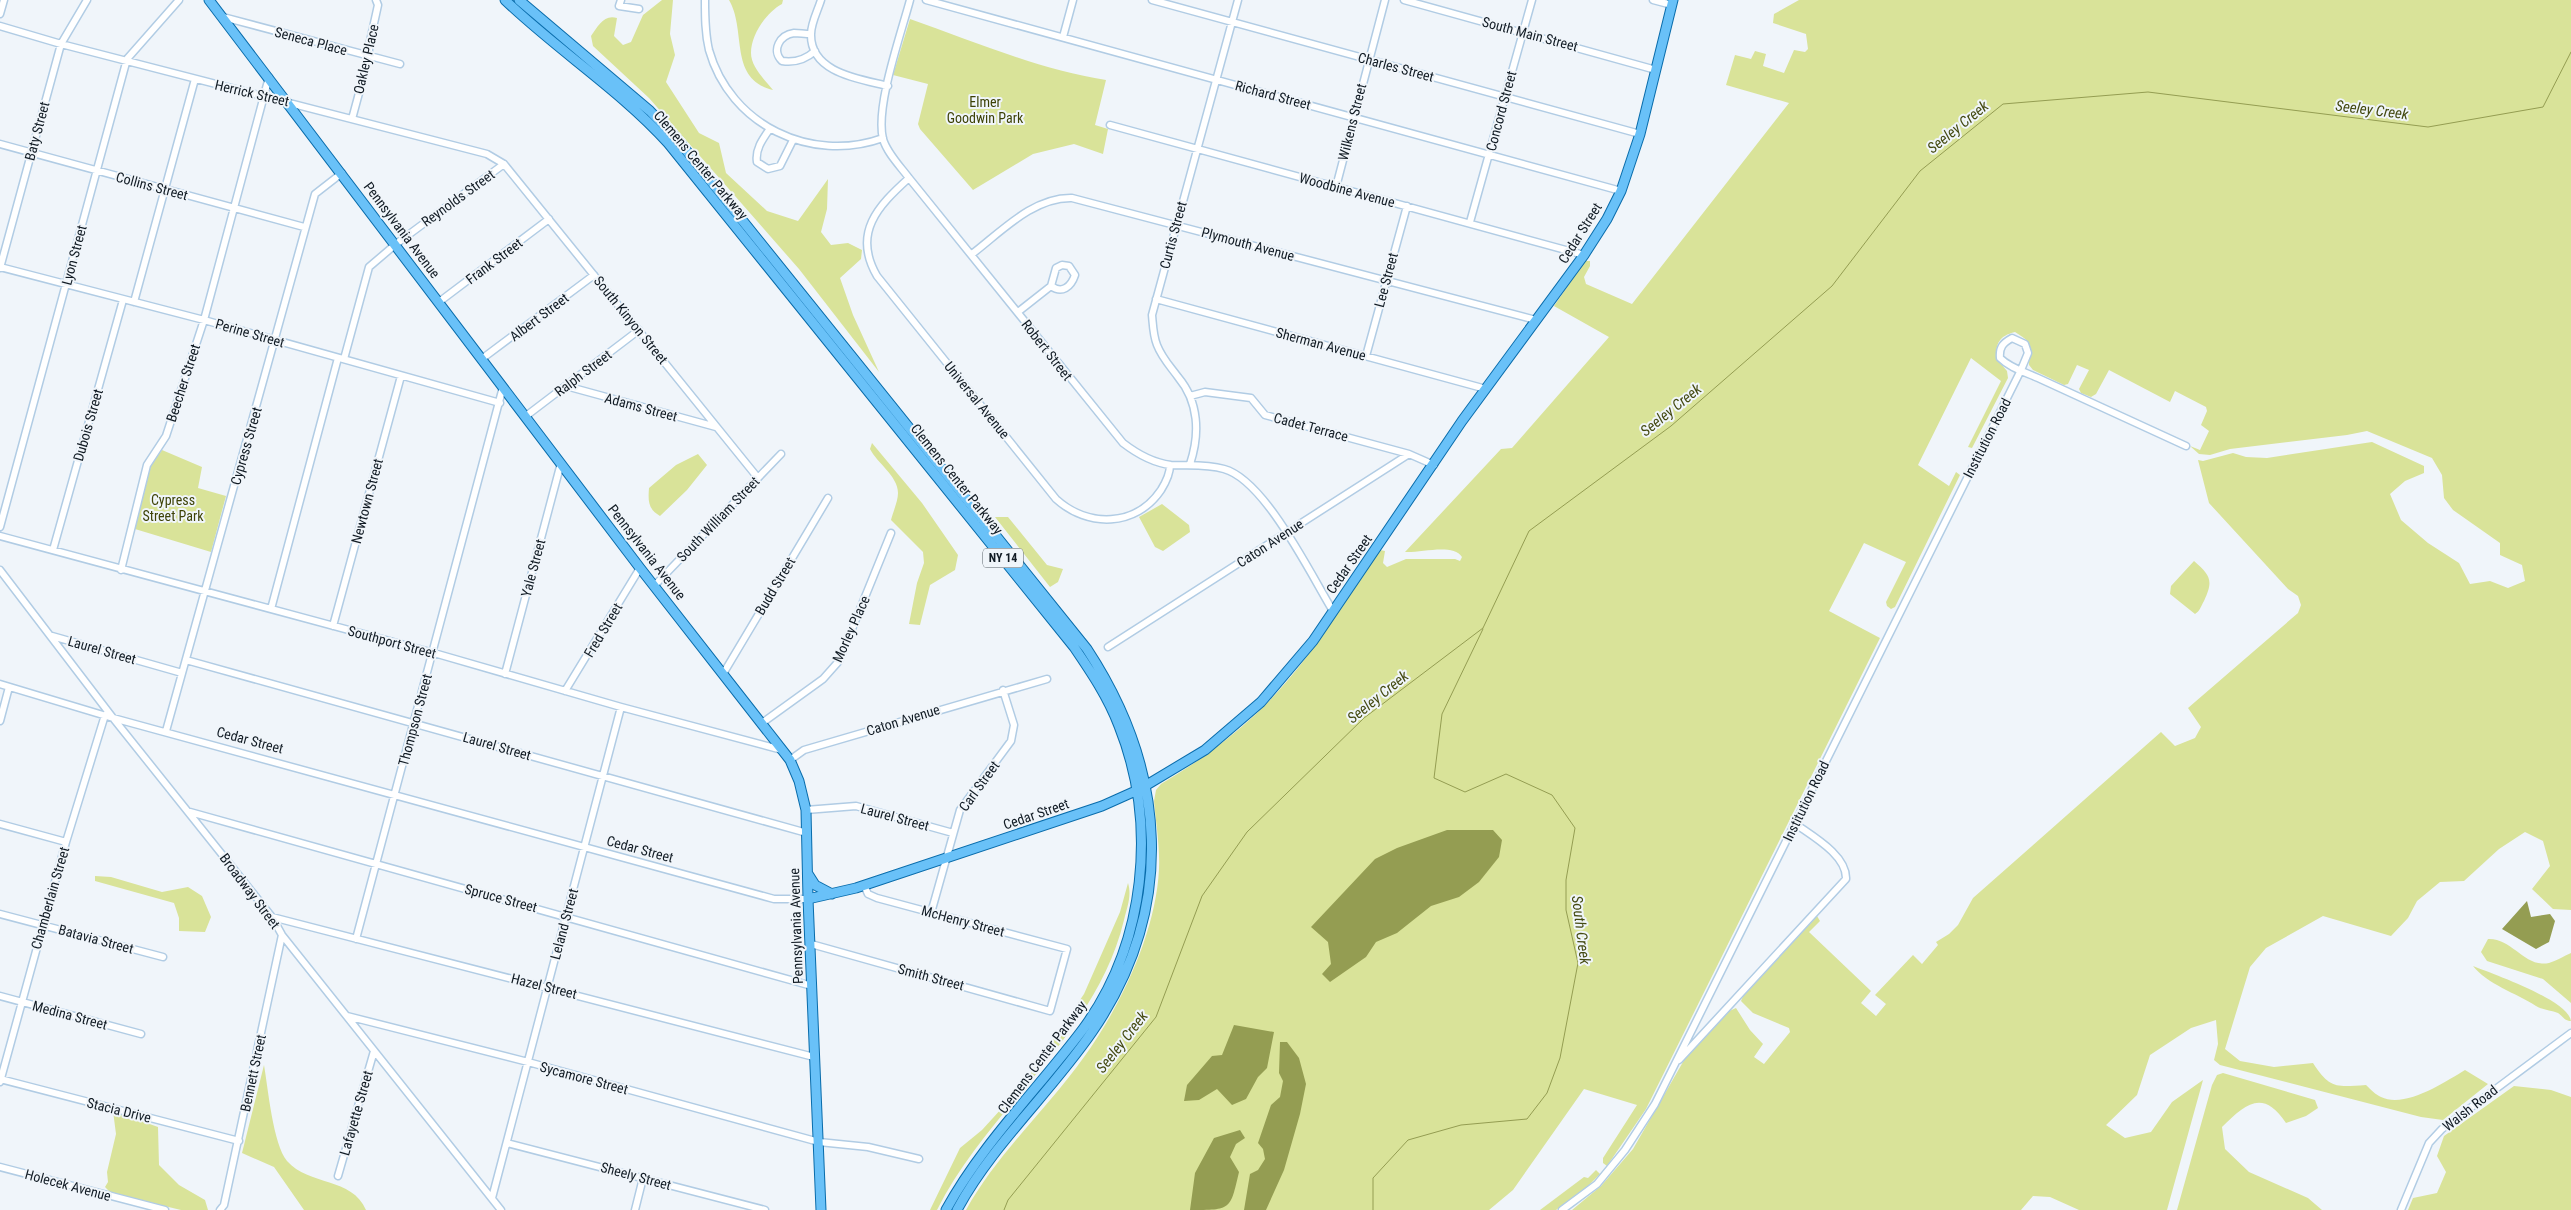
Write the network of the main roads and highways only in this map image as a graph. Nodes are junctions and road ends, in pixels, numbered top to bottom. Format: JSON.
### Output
{"nodes":[{"id":1,"x":210,"y":0,"type":"edge"},
{"id":2,"x":505,"y":0,"type":"edge"},
{"id":3,"x":519,"y":0,"type":"edge"},
{"id":4,"x":1673,"y":3,"type":"edge"},
{"id":5,"x":1141,"y":788,"type":"junction"},
{"id":6,"x":808,"y":873,"type":"junction"},
{"id":7,"x":832,"y":894,"type":"junction"},
{"id":8,"x":808,"y":899,"type":"junction"},
{"id":9,"x":821,"y":1210,"type":"edge"},
{"id":10,"x":946,"y":1210,"type":"edge"},
{"id":11,"x":957,"y":1210,"type":"edge"}],
"edges":[{"from":1,"to":6,"type":"main road","name":"Pennsylvania Avenue"},
{"from":2,"to":5,"type":"main road","name":"Clemens Center Parkway","number":"NY 14"},
{"from":3,"to":5,"type":"main road","name":"Clemens Center Parkway","number":"NY 14"},
{"from":4,"to":5,"type":"main road","name":"Cedar Street"},
{"from":5,"to":7,"type":"main road","name":"Cedar Street"},
{"from":5,"to":10,"type":"main road","name":"Clemens Center Parkway","number":"NY 14"},
{"from":5,"to":11,"type":"main road","name":"Clemens Center Parkway","number":"NY 14"},
{"from":6,"to":7,"type":"main road"},
{"from":6,"to":8,"type":"main road","name":"Pennsylvania Avenue"},
{"from":7,"to":8,"type":"main road","name":"Cedar Street"},
{"from":8,"to":9,"type":"main road","name":"Pennsylvania Avenue"}]}
